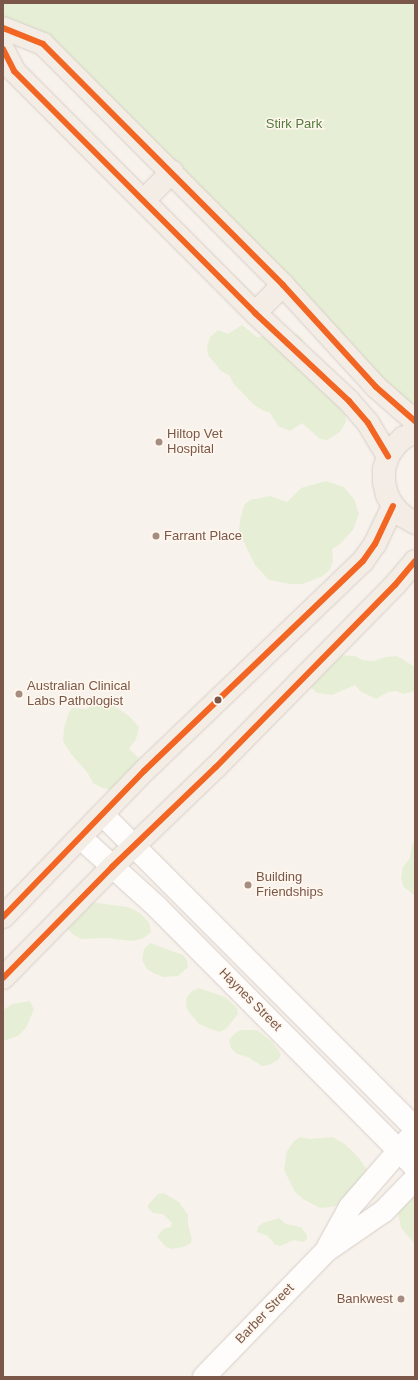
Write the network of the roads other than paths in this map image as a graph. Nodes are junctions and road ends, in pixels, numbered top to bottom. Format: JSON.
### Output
{"nodes":[{"id":1,"x":3,"y":28,"type":"edge"},
{"id":2,"x":3,"y":49,"type":"edge"},
{"id":3,"x":172,"y":172,"type":"junction"},
{"id":4,"x":144,"y":200,"type":"junction"},
{"id":5,"x":283,"y":285,"type":"junction"},
{"id":6,"x":255,"y":313,"type":"junction"},
{"id":7,"x":415,"y":421,"type":"edge"},
{"id":8,"x":415,"y":432,"type":"edge"},
{"id":9,"x":388,"y":456,"type":"junction"},
{"id":10,"x":393,"y":506,"type":"junction"},
{"id":11,"x":415,"y":523,"type":"edge"},
{"id":12,"x":415,"y":560,"type":"edge"},
{"id":13,"x":103,"y":815,"type":"junction"},
{"id":14,"x":81,"y":838,"type":"junction"},
{"id":15,"x":133,"y":846,"type":"junction"},
{"id":16,"x":112,"y":867,"type":"junction"},
{"id":17,"x":3,"y":917,"type":"edge"},
{"id":18,"x":3,"y":978,"type":"edge"},
{"id":19,"x":415,"y":1128,"type":"edge"},
{"id":20,"x":415,"y":1133,"type":"edge"},
{"id":21,"x":397,"y":1150,"type":"junction"},
{"id":22,"x":415,"y":1167,"type":"edge"},
{"id":23,"x":415,"y":1179,"type":"edge"},
{"id":24,"x":326,"y":1251,"type":"junction"},
{"id":25,"x":204,"y":1377,"type":"edge"}],
"edges":[{"from":1,"to":3,"type":"main road"},
{"from":2,"to":4,"type":"main road"},
{"from":3,"to":4,"type":"main road"},
{"from":3,"to":5,"type":"main road"},
{"from":4,"to":6,"type":"main road"},
{"from":5,"to":6,"type":"main road"},
{"from":5,"to":7,"type":"main road"},
{"from":6,"to":9,"type":"main road"},
{"from":8,"to":9,"type":"main road"},
{"from":9,"to":10,"type":"main road"},
{"from":10,"to":11,"type":"main road"},
{"from":10,"to":13,"type":"main road"},
{"from":12,"to":15,"type":"main road"},
{"from":13,"to":14,"type":"main road"},
{"from":13,"to":15,"type":"street","name":"Haynes Street"},
{"from":14,"to":16,"type":"street","name":"Haynes Street"},
{"from":14,"to":17,"type":"main road"},
{"from":15,"to":16,"type":"main road"},
{"from":15,"to":19,"type":"street","name":"Haynes Street"},
{"from":16,"to":18,"type":"main road"},
{"from":16,"to":21,"type":"street","name":"Haynes Street"},
{"from":20,"to":21,"type":"street"},
{"from":21,"to":22,"type":"street","name":"Haynes Street"},
{"from":21,"to":24,"type":"street"},
{"from":23,"to":24,"type":"street"},
{"from":24,"to":25,"type":"street","name":"Barber Street"}]}
